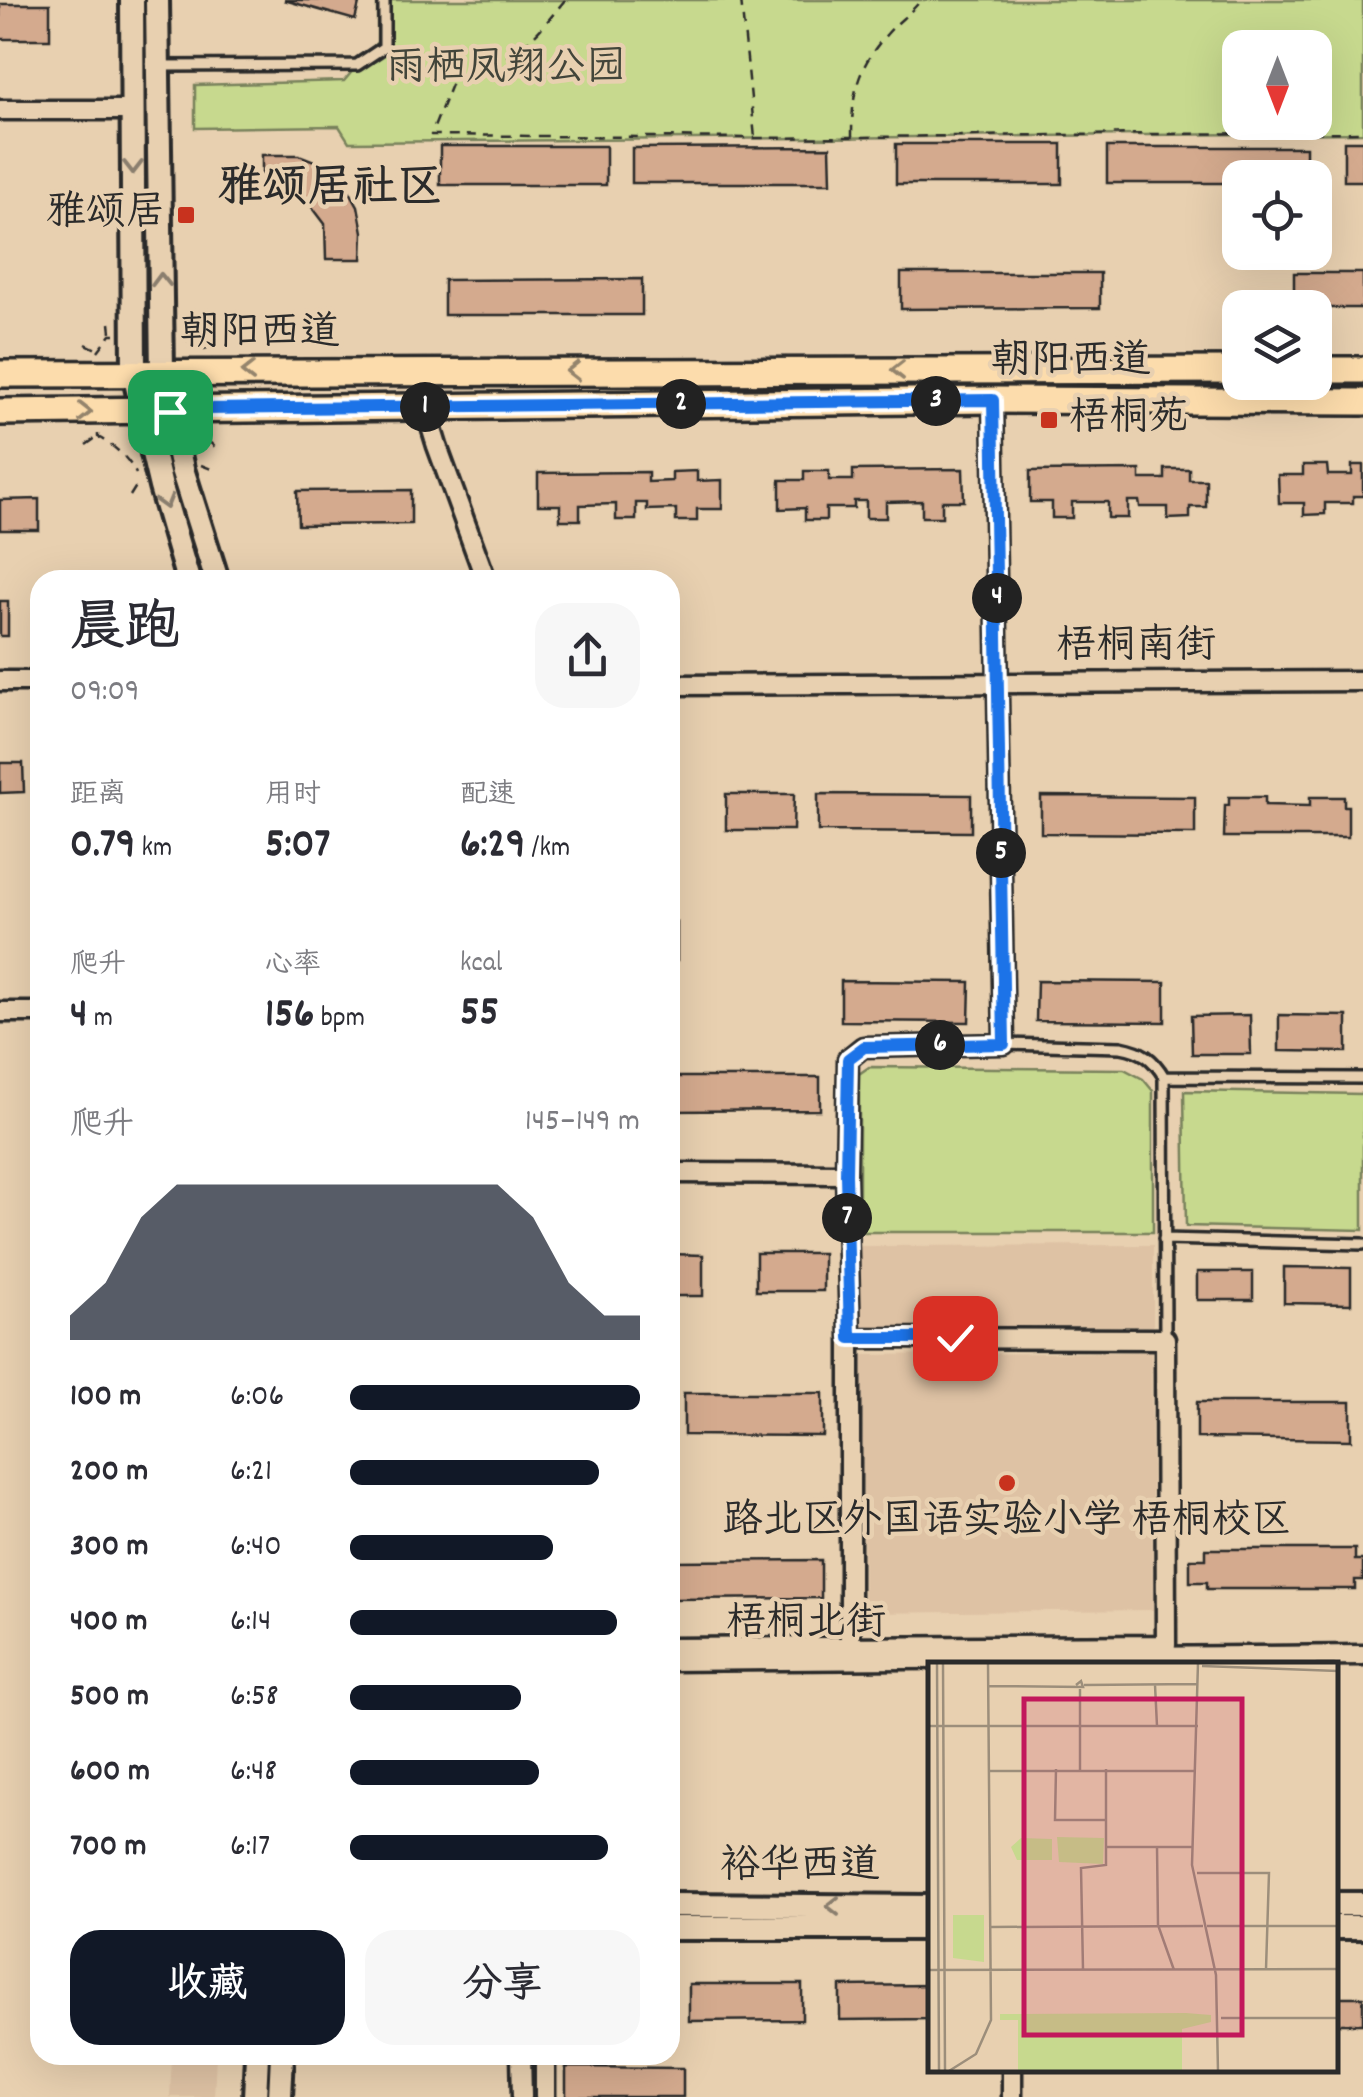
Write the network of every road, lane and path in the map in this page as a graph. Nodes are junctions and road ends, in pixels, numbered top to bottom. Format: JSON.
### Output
{"nodes":[{"id":1,"x":132,"y":0,"type":"edge"},
{"id":2,"x":157,"y":0,"type":"edge"},
{"id":3,"x":384,"y":0,"type":"edge"},
{"id":4,"x":565,"y":0,"type":"edge"},
{"id":5,"x":741,"y":0,"type":"edge"},
{"id":6,"x":920,"y":0,"type":"edge"},
{"id":7,"x":157,"y":66,"type":"junction"},
{"id":8,"x":0,"y":110,"type":"edge"},
{"id":9,"x":132,"y":110,"type":"junction"},
{"id":10,"x":1363,"y":132,"type":"edge"},
{"id":11,"x":754,"y":138,"type":"junction"},
{"id":12,"x":852,"y":138,"type":"junction"},
{"id":13,"x":110,"y":323,"type":"dead end"},
{"id":14,"x":111,"y":334,"type":"dead end"},
{"id":15,"x":216,"y":343,"type":"dead end"},
{"id":16,"x":86,"y":344,"type":"dead end"},
{"id":17,"x":205,"y":349,"type":"dead end"},
{"id":18,"x":98,"y":350,"type":"dead end"},
{"id":19,"x":993,"y":370,"type":"junction"},
{"id":20,"x":1222,"y":370,"type":"edge"},
{"id":21,"x":1332,"y":370,"type":"edge"},
{"id":22,"x":1363,"y":370,"type":"edge"},
{"id":23,"x":162,"y":373,"type":"junction"},
{"id":24,"x":0,"y":374,"type":"edge"},
{"id":25,"x":134,"y":374,"type":"junction"},
{"id":26,"x":993,"y":400,"type":"junction"},
{"id":27,"x":1363,"y":402,"type":"edge"},
{"id":28,"x":425,"y":407,"type":"junction"},
{"id":29,"x":0,"y":412,"type":"edge"},
{"id":30,"x":142,"y":412,"type":"junction"},
{"id":31,"x":170,"y":412,"type":"junction"},
{"id":32,"x":98,"y":437,"type":"dead end"},
{"id":33,"x":204,"y":438,"type":"dead end"},
{"id":34,"x":86,"y":445,"type":"dead end"},
{"id":35,"x":217,"y":449,"type":"dead end"},
{"id":36,"x":198,"y":464,"type":"dead end"},
{"id":37,"x":216,"y":471,"type":"dead end"},
{"id":38,"x":139,"y":482,"type":"dead end"},
{"id":39,"x":130,"y":496,"type":"dead end"},
{"id":40,"x":185,"y":570,"type":"edge"},
{"id":41,"x":214,"y":570,"type":"edge"},
{"id":42,"x":482,"y":570,"type":"edge"},
{"id":43,"x":1363,"y":673,"type":"edge"},
{"id":44,"x":680,"y":675,"type":"edge"},
{"id":45,"x":998,"y":679,"type":"junction"},
{"id":46,"x":0,"y":681,"type":"edge"},
{"id":47,"x":30,"y":681,"type":"edge"},
{"id":48,"x":1363,"y":682,"type":"edge"},
{"id":49,"x":680,"y":685,"type":"edge"},
{"id":50,"x":0,"y":1012,"type":"edge"},
{"id":51,"x":30,"y":1012,"type":"edge"},
{"id":52,"x":1004,"y":1044,"type":"junction"},
{"id":53,"x":1164,"y":1077,"type":"junction"},
{"id":54,"x":1363,"y":1078,"type":"edge"},
{"id":55,"x":680,"y":1172,"type":"edge"},
{"id":56,"x":846,"y":1174,"type":"junction"},
{"id":57,"x":1164,"y":1239,"type":"junction"},
{"id":58,"x":1363,"y":1244,"type":"edge"},
{"id":59,"x":850,"y":1338,"type":"junction"},
{"id":60,"x":1165,"y":1339,"type":"junction"},
{"id":61,"x":1363,"y":1644,"type":"edge"},
{"id":62,"x":680,"y":1648,"type":"edge"},
{"id":63,"x":1164,"y":1651,"type":"junction"},
{"id":64,"x":849,"y":1653,"type":"junction"},
{"id":65,"x":1363,"y":1655,"type":"edge"},
{"id":66,"x":1011,"y":1656,"type":"edge"},
{"id":67,"x":680,"y":1660,"type":"edge"},
{"id":68,"x":680,"y":1905,"type":"edge"},
{"id":69,"x":928,"y":1907,"type":"edge"},
{"id":70,"x":680,"y":1928,"type":"edge"},
{"id":71,"x":928,"y":1928,"type":"edge"},
{"id":72,"x":257,"y":2065,"type":"edge"},
{"id":73,"x":282,"y":2065,"type":"edge"},
{"id":74,"x":521,"y":2065,"type":"edge"},
{"id":75,"x":544,"y":2065,"type":"edge"},
{"id":76,"x":256,"y":2097,"type":"edge"},
{"id":77,"x":280,"y":2097,"type":"edge"},
{"id":78,"x":522,"y":2097,"type":"edge"},
{"id":79,"x":545,"y":2097,"type":"edge"}],
"edges":[{"from":1,"to":9,"type":"main road"},
{"from":2,"to":7,"type":"main road"},
{"from":3,"to":7,"type":"lane"},
{"from":4,"to":11,"type":"path"},
{"from":5,"to":11,"type":"path"},
{"from":6,"to":12,"type":"path"},
{"from":23,"to":7,"type":"main road","one_way":true},
{"from":8,"to":9,"type":"street"},
{"from":9,"to":25,"type":"main road","one_way":true},
{"from":10,"to":12,"type":"path"},
{"from":11,"to":12,"type":"path"},
{"from":13,"to":14,"type":"path"},
{"from":15,"to":17,"type":"path"},
{"from":16,"to":18,"type":"path"},
{"from":19,"to":20,"type":"main road","name":"朝阳西道"},
{"from":19,"to":23,"type":"main road","name":"朝阳西道","one_way":true},
{"from":19,"to":26,"type":"main road"},
{"from":21,"to":22,"type":"main road"},
{"from":23,"to":25,"type":"main road","name":"朝阳西道"},
{"from":23,"to":31,"type":"main road"},
{"from":24,"to":25,"type":"main road","name":"朝阳西道"},
{"from":25,"to":30,"type":"main road"},
{"from":26,"to":27,"type":"main road","name":"朝阳西道"},
{"from":26,"to":28,"type":"main road","name":"朝阳西道"},
{"from":26,"to":45,"type":"street"},
{"from":28,"to":31,"type":"main road","name":"朝阳西道"},
{"from":28,"to":42,"type":"street"},
{"from":29,"to":30,"type":"main road","name":"朝阳西道","one_way":true},
{"from":30,"to":31,"type":"main road","name":"朝阳西道"},
{"from":30,"to":40,"type":"main road","one_way":true},
{"from":31,"to":41,"type":"main road"},
{"from":32,"to":34,"type":"path"},
{"from":33,"to":35,"type":"path"},
{"from":36,"to":37,"type":"path"},
{"from":38,"to":39,"type":"path"},
{"from":43,"to":45,"type":"street","name":"梧桐南街"},
{"from":44,"to":45,"type":"street","name":"梧桐南街"},
{"from":45,"to":48,"type":"street","name":"梧桐南街"},
{"from":45,"to":49,"type":"street","name":"梧桐南街"},
{"from":45,"to":52,"type":"street"},
{"from":46,"to":47,"type":"street"},
{"from":50,"to":51,"type":"street"},
{"from":52,"to":53,"type":"lane"},
{"from":52,"to":56,"type":"street"},
{"from":53,"to":54,"type":"lane"},
{"from":53,"to":57,"type":"lane"},
{"from":55,"to":56,"type":"street"},
{"from":56,"to":59,"type":"street"},
{"from":57,"to":58,"type":"lane"},
{"from":57,"to":60,"type":"lane"},
{"from":59,"to":60,"type":"street"},
{"from":59,"to":64,"type":"street"},
{"from":60,"to":63,"type":"street"},
{"from":61,"to":63,"type":"street","name":"梧桐北街"},
{"from":62,"to":64,"type":"street","name":"梧桐北街"},
{"from":63,"to":65,"type":"street","name":"梧桐北街"},
{"from":63,"to":66,"type":"street","name":"梧桐北街"},
{"from":64,"to":66,"type":"street","name":"梧桐北街"},
{"from":64,"to":67,"type":"street","name":"梧桐北街"},
{"from":69,"to":68,"type":"main road","name":"裕华西道","one_way":true},
{"from":70,"to":71,"type":"main road","name":"裕华西道"},
{"from":72,"to":76,"type":"main road"},
{"from":73,"to":77,"type":"main road"},
{"from":74,"to":78,"type":"street"},
{"from":75,"to":79,"type":"street"}]}
